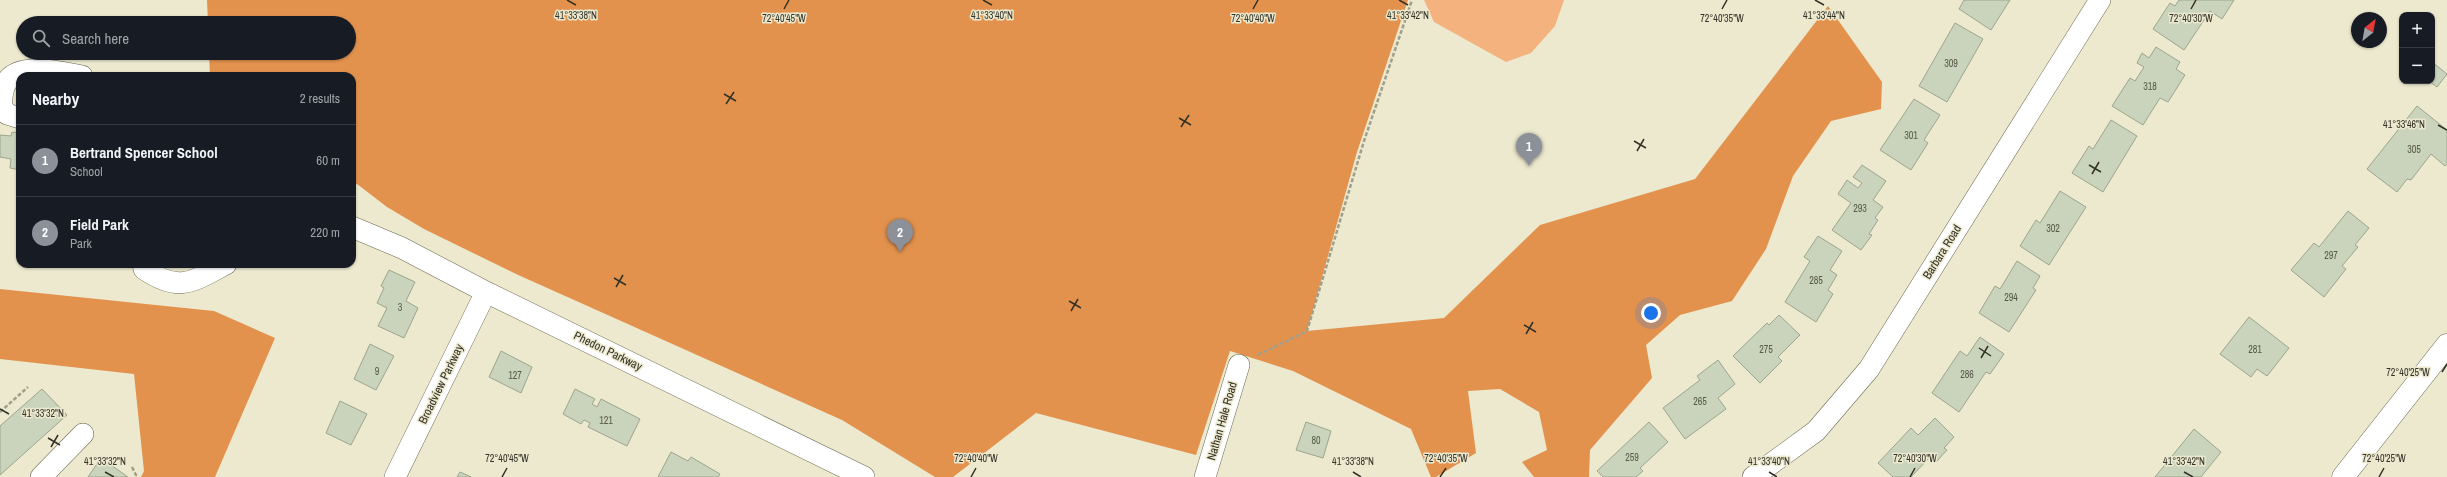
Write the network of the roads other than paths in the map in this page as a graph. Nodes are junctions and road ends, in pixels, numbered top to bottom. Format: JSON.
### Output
{"nodes":[{"id":1,"x":2100,"y":0,"type":"edge"},
{"id":2,"x":27,"y":72,"type":"edge"},
{"id":3,"x":58,"y":72,"type":"edge"},
{"id":4,"x":16,"y":75,"type":"edge"},
{"id":5,"x":16,"y":117,"type":"edge"},
{"id":6,"x":356,"y":229,"type":"edge"},
{"id":7,"x":144,"y":268,"type":"edge"},
{"id":8,"x":218,"y":268,"type":"edge"},
{"id":9,"x":486,"y":292,"type":"junction"},
{"id":10,"x":2447,"y":344,"type":"edge"},
{"id":11,"x":1239,"y":364,"type":"road end"},
{"id":12,"x":83,"y":434,"type":"dead end"},
{"id":13,"x":857,"y":476,"type":"edge"},
{"id":14,"x":41,"y":477,"type":"edge"},
{"id":15,"x":396,"y":477,"type":"edge"},
{"id":16,"x":1206,"y":477,"type":"edge"},
{"id":17,"x":1753,"y":477,"type":"edge"},
{"id":18,"x":2343,"y":477,"type":"edge"}],
"edges":[{"from":1,"to":17,"type":"street","name":"Barbara Road"},
{"from":2,"to":3,"type":"street"},
{"from":4,"to":5,"type":"street"},
{"from":6,"to":9,"type":"street","name":"Phedon Parkway"},
{"from":7,"to":8,"type":"street"},
{"from":9,"to":13,"type":"street","name":"Phedon Parkway"},
{"from":9,"to":15,"type":"street","name":"Broadview Parkway"},
{"from":10,"to":18,"type":"street"},
{"from":11,"to":16,"type":"street","name":"Nathan Hale Road"},
{"from":12,"to":14,"type":"street"}]}
